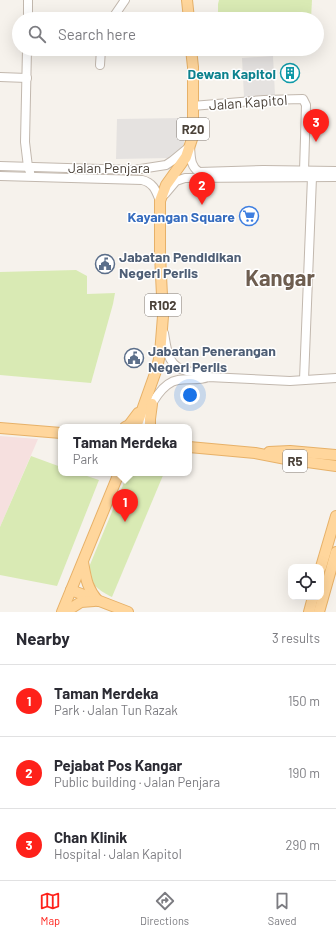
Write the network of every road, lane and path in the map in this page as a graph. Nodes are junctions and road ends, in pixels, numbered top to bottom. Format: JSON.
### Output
{"nodes":[{"id":1,"x":28,"y":0,"type":"edge"},
{"id":2,"x":125,"y":0,"type":"edge"},
{"id":3,"x":187,"y":0,"type":"edge"},
{"id":4,"x":28,"y":12,"type":"edge"},
{"id":5,"x":117,"y":12,"type":"edge"},
{"id":6,"x":188,"y":12,"type":"edge"},
{"id":7,"x":27,"y":56,"type":"edge"},
{"id":8,"x":101,"y":56,"type":"edge"},
{"id":9,"x":192,"y":56,"type":"edge"},
{"id":10,"x":100,"y":65,"type":"dead end"},
{"id":11,"x":0,"y":77,"type":"edge"},
{"id":12,"x":27,"y":78,"type":"junction"},
{"id":13,"x":192,"y":106,"type":"junction"},
{"id":14,"x":190,"y":147,"type":"junction"},
{"id":15,"x":0,"y":166,"type":"edge"},
{"id":16,"x":28,"y":167,"type":"junction"},
{"id":17,"x":304,"y":171,"type":"junction"},
{"id":18,"x":336,"y":171,"type":"edge"},
{"id":19,"x":0,"y":176,"type":"edge"},
{"id":20,"x":312,"y":177,"type":"junction"},
{"id":21,"x":336,"y":177,"type":"edge"},
{"id":22,"x":32,"y":178,"type":"junction"},
{"id":23,"x":160,"y":201,"type":"junction"},
{"id":24,"x":163,"y":325,"type":"junction"},
{"id":25,"x":208,"y":377,"type":"junction"},
{"id":26,"x":336,"y":378,"type":"edge"},
{"id":27,"x":304,"y":380,"type":"junction"},
{"id":28,"x":147,"y":405,"type":"junction"},
{"id":29,"x":129,"y":424,"type":"edge"},
{"id":30,"x":138,"y":424,"type":"edge"},
{"id":31,"x":141,"y":424,"type":"edge"},
{"id":32,"x":150,"y":424,"type":"edge"},
{"id":33,"x":0,"y":428,"type":"edge"},
{"id":34,"x":58,"y":433,"type":"edge"},
{"id":35,"x":192,"y":448,"type":"edge"},
{"id":36,"x":255,"y":453,"type":"junction"},
{"id":37,"x":336,"y":455,"type":"edge"},
{"id":38,"x":336,"y":466,"type":"edge"},
{"id":39,"x":118,"y":476,"type":"edge"},
{"id":40,"x":336,"y":516,"type":"edge"},
{"id":41,"x":336,"y":552,"type":"edge"},
{"id":42,"x":83,"y":562,"type":"junction"},
{"id":43,"x":322,"y":564,"type":"edge"},
{"id":44,"x":71,"y":590,"type":"junction"},
{"id":45,"x":312,"y":600,"type":"edge"},
{"id":46,"x":98,"y":601,"type":"junction"},
{"id":47,"x":62,"y":612,"type":"edge"},
{"id":48,"x":65,"y":612,"type":"edge"},
{"id":49,"x":128,"y":612,"type":"edge"},
{"id":50,"x":309,"y":612,"type":"edge"},
{"id":51,"x":319,"y":612,"type":"edge"}],
"edges":[{"from":1,"to":4,"type":"street"},
{"from":2,"to":5,"type":"street"},
{"from":3,"to":6,"type":"main road"},
{"from":7,"to":12,"type":"street"},
{"from":8,"to":10,"type":"street"},
{"from":9,"to":13,"type":"main road","number":"R20"},
{"from":11,"to":12,"type":"street"},
{"from":12,"to":16,"type":"street"},
{"from":13,"to":14,"type":"main road","number":"R20"},
{"from":13,"to":17,"type":"street","name":"Jalan Kapitol"},
{"from":14,"to":16,"type":"street","name":"Jalan Penjara"},
{"from":14,"to":17,"type":"street"},
{"from":14,"to":23,"type":"main road","number":"R20"},
{"from":15,"to":16,"type":"street","name":"Jalan Penjara"},
{"from":16,"to":22,"type":"street"},
{"from":17,"to":18,"type":"street"},
{"from":19,"to":22,"type":"street"},
{"from":20,"to":21,"type":"street"},
{"from":20,"to":23,"type":"street"},
{"from":20,"to":27,"type":"street"},
{"from":22,"to":23,"type":"street"},
{"from":23,"to":24,"type":"main road","number":"R102"},
{"from":24,"to":25,"type":"street"},
{"from":24,"to":28,"type":"main road","number":"R102"},
{"from":25,"to":27,"type":"street"},
{"from":25,"to":28,"type":"street"},
{"from":26,"to":27,"type":"street"},
{"from":28,"to":29,"type":"main road"},
{"from":28,"to":30,"type":"main road"},
{"from":28,"to":31,"type":"street"},
{"from":28,"to":32,"type":"main road"},
{"from":33,"to":34,"type":"main road"},
{"from":35,"to":36,"type":"main road","number":"R5"},
{"from":36,"to":37,"type":"main road","number":"R5"},
{"from":36,"to":38,"type":"main road","number":"R5"},
{"from":39,"to":42,"type":"main road"},
{"from":40,"to":43,"type":"main road"},
{"from":41,"to":51,"type":"main road"},
{"from":42,"to":44,"type":"main road"},
{"from":42,"to":46,"type":"main road"},
{"from":44,"to":46,"type":"main road"},
{"from":44,"to":47,"type":"main road"},
{"from":45,"to":50,"type":"main road"},
{"from":46,"to":48,"type":"main road"},
{"from":46,"to":49,"type":"main road"}]}
